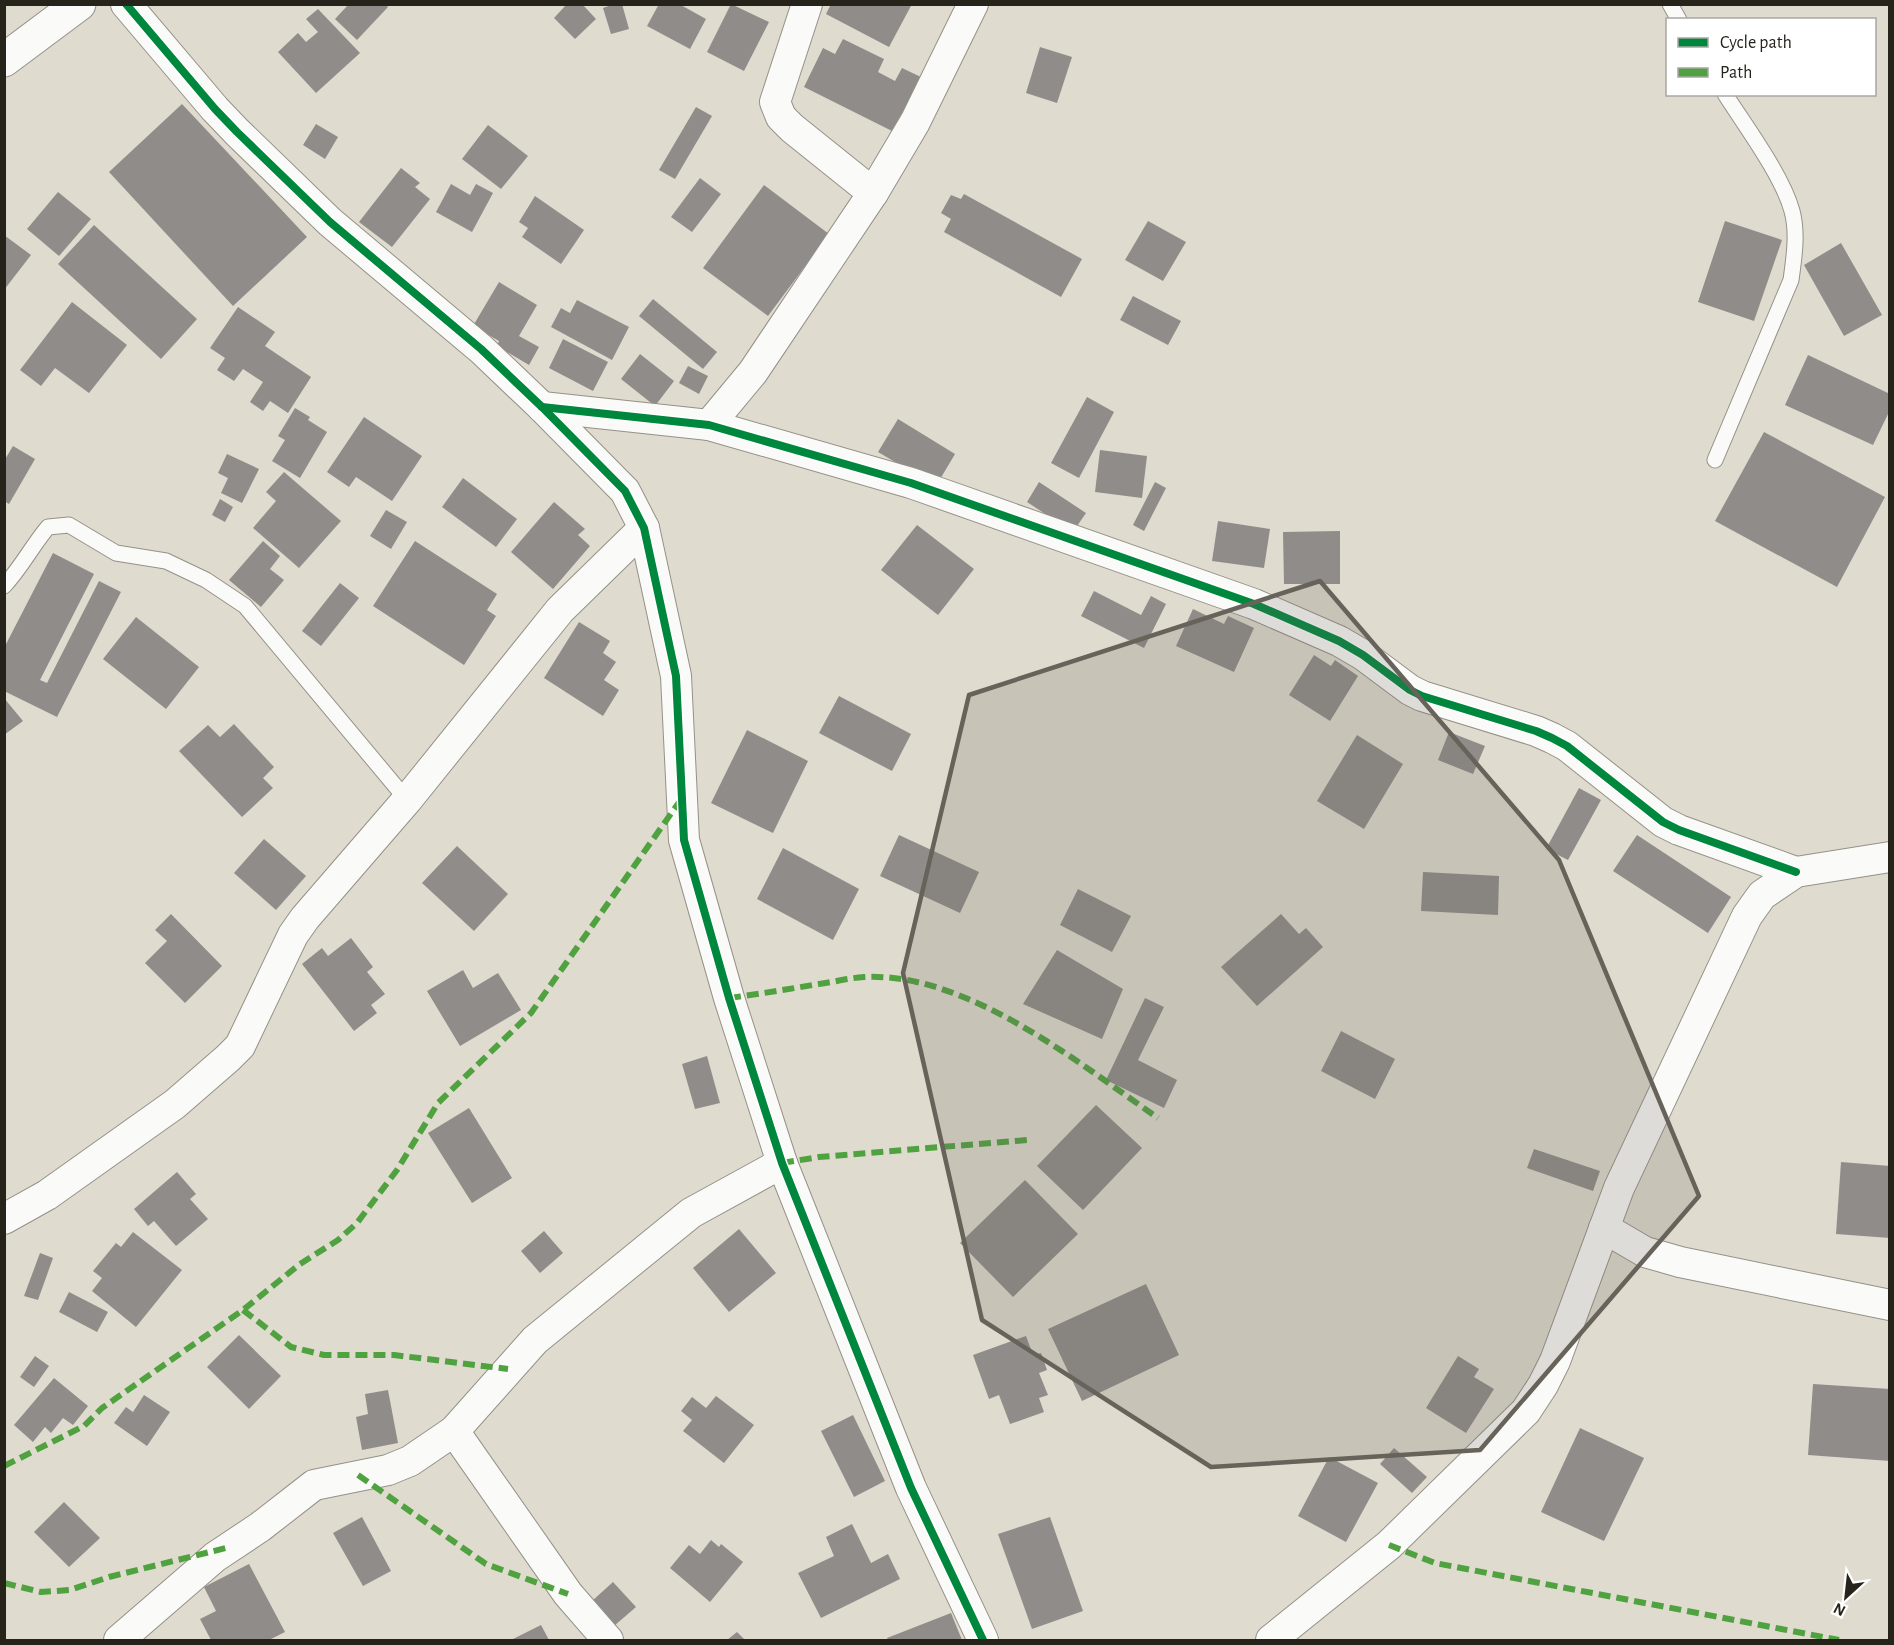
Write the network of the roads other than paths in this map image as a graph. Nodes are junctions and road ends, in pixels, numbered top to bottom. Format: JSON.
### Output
{"nodes":[{"id":1,"x":80,"y":4,"type":"edge"},
{"id":2,"x":126,"y":4,"type":"edge"},
{"id":3,"x":807,"y":4,"type":"edge"},
{"id":4,"x":973,"y":4,"type":"edge"},
{"id":5,"x":1670,"y":4,"type":"edge"},
{"id":6,"x":1678,"y":18,"type":"edge"},
{"id":7,"x":4,"y":60,"type":"edge"},
{"id":8,"x":1726,"y":96,"type":"edge"},
{"id":9,"x":873,"y":194,"type":"junction"},
{"id":10,"x":542,"y":407,"type":"junction"},
{"id":11,"x":709,"y":425,"type":"junction"},
{"id":12,"x":1715,"y":460,"type":"dead end"},
{"id":13,"x":644,"y":528,"type":"junction"},
{"id":14,"x":4,"y":586,"type":"edge"},
{"id":15,"x":407,"y":800,"type":"junction"},
{"id":16,"x":1890,"y":857,"type":"edge"},
{"id":17,"x":1796,"y":872,"type":"junction"},
{"id":18,"x":782,"y":1162,"type":"junction"},
{"id":19,"x":4,"y":1219,"type":"edge"},
{"id":20,"x":1604,"y":1228,"type":"junction"},
{"id":21,"x":1890,"y":1305,"type":"edge"},
{"id":22,"x":454,"y":1431,"type":"junction"},
{"id":23,"x":118,"y":1641,"type":"edge"},
{"id":24,"x":608,"y":1641,"type":"edge"},
{"id":25,"x":983,"y":1641,"type":"edge"},
{"id":26,"x":1271,"y":1641,"type":"edge"}],
"edges":[{"from":1,"to":7,"type":"main road"},
{"from":2,"to":10,"type":"street"},
{"from":3,"to":9,"type":"street"},
{"from":4,"to":9,"type":"street"},
{"from":5,"to":6,"type":"lane"},
{"from":8,"to":12,"type":"lane"},
{"from":9,"to":11,"type":"street"},
{"from":10,"to":11,"type":"street"},
{"from":10,"to":13,"type":"street"},
{"from":11,"to":17,"type":"street"},
{"from":13,"to":15,"type":"street"},
{"from":13,"to":18,"type":"street"},
{"from":14,"to":15,"type":"lane"},
{"from":15,"to":19,"type":"street"},
{"from":16,"to":17,"type":"street"},
{"from":17,"to":20,"type":"street"},
{"from":18,"to":22,"type":"street"},
{"from":18,"to":25,"type":"street"},
{"from":20,"to":21,"type":"street"},
{"from":20,"to":26,"type":"street"},
{"from":22,"to":23,"type":"street"},
{"from":22,"to":24,"type":"street"}]}
